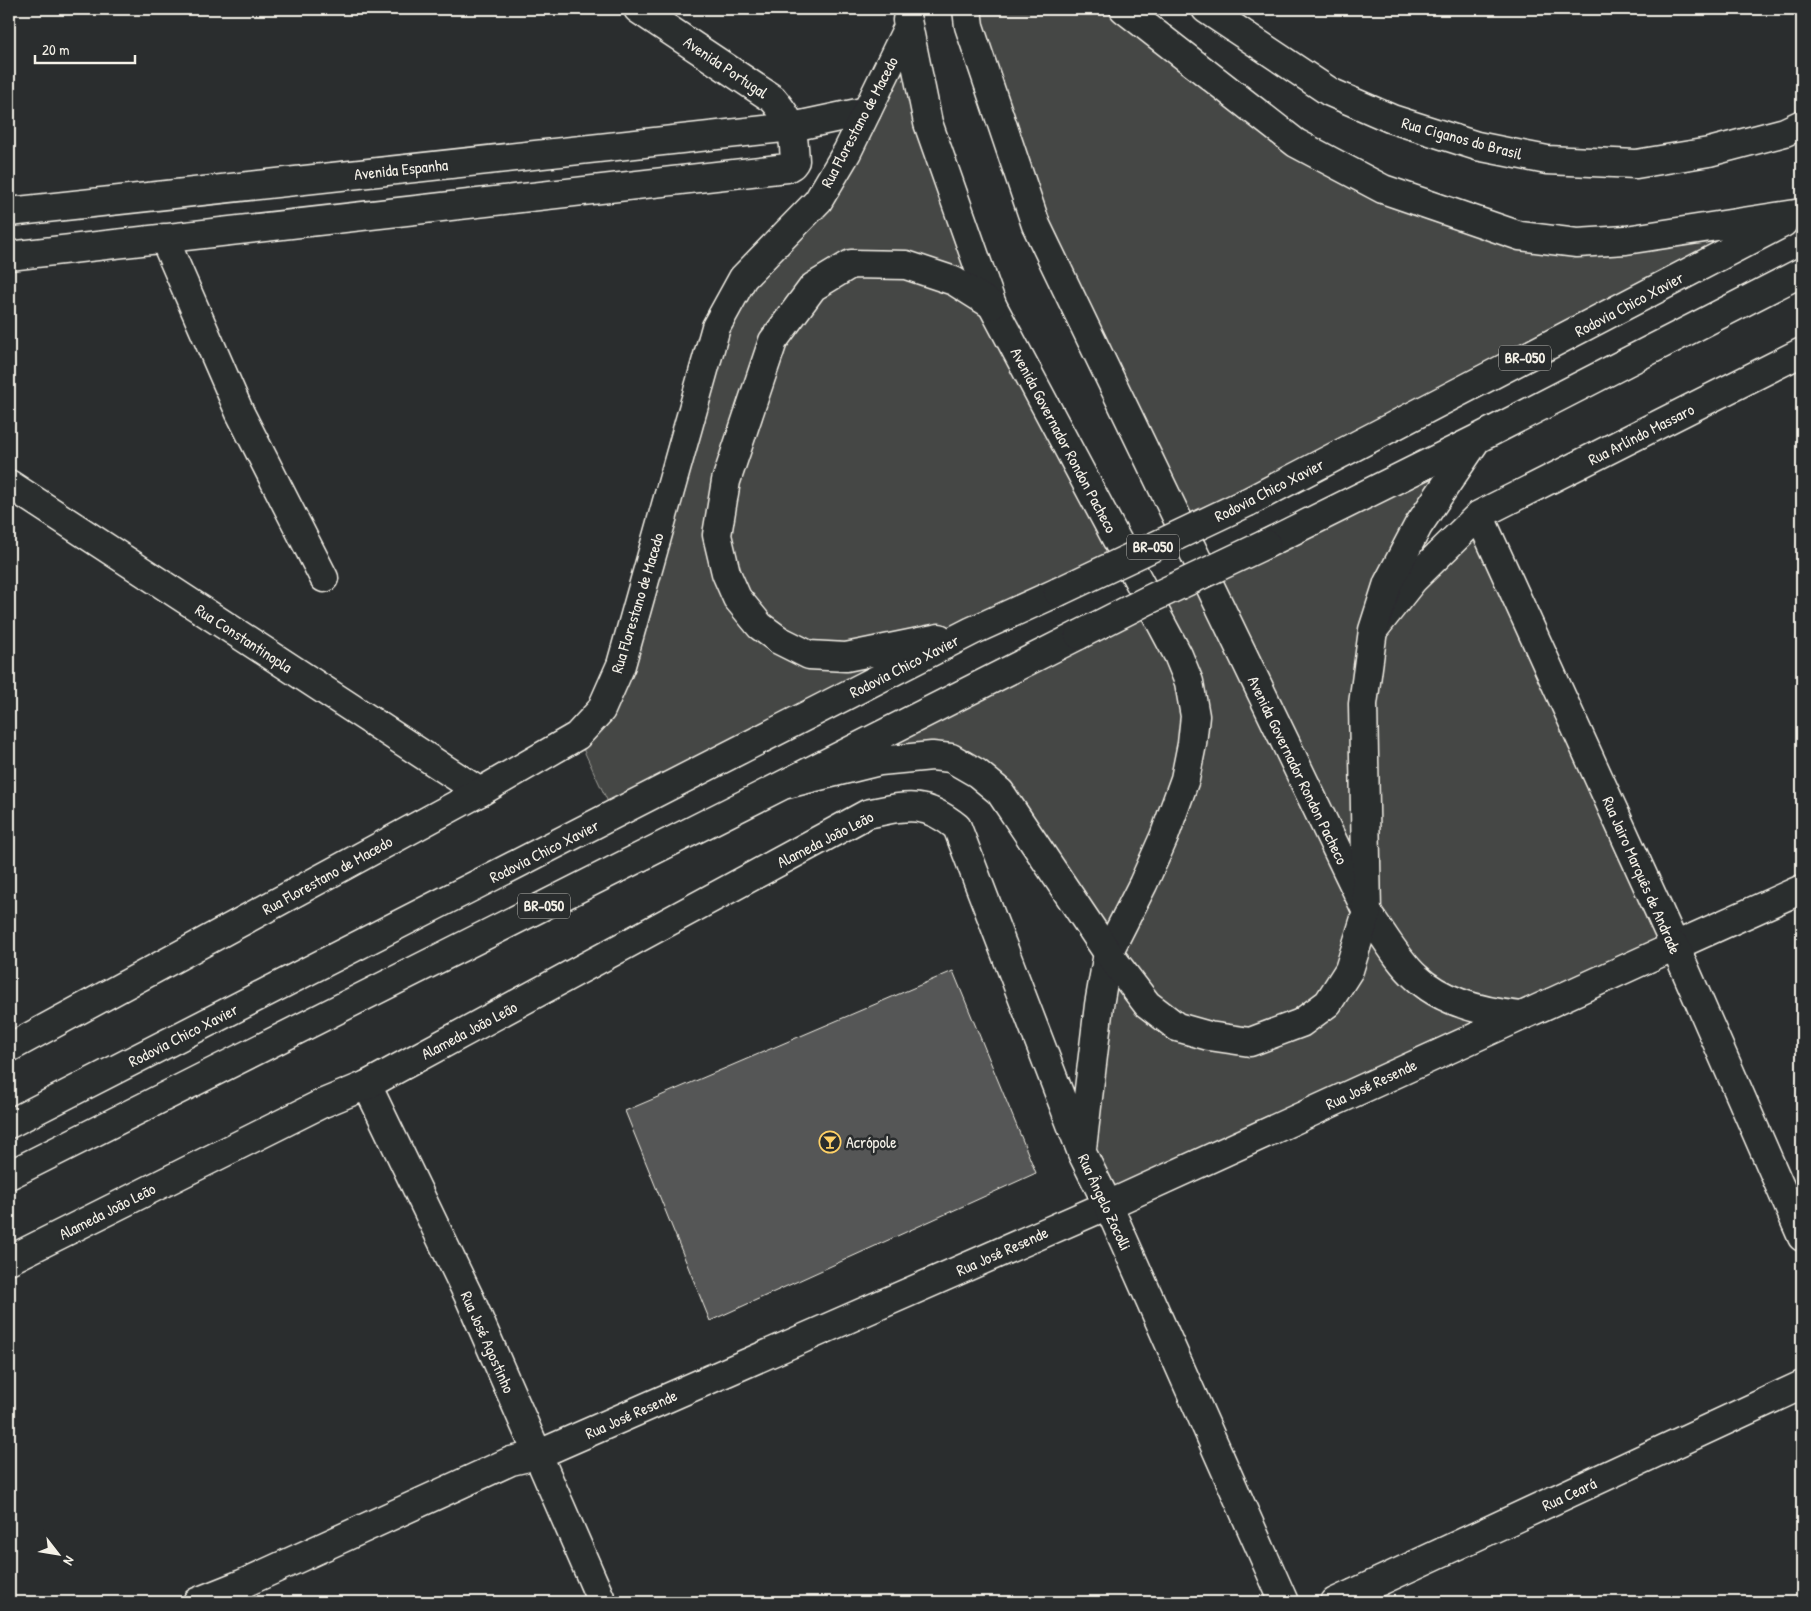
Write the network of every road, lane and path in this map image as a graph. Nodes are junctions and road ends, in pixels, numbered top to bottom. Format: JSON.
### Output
{"nodes":[{"id":1,"x":638,"y":9,"type":"edge"},
{"id":2,"x":967,"y":9,"type":"edge"},
{"id":3,"x":1124,"y":9,"type":"edge"},
{"id":4,"x":1206,"y":9,"type":"edge"},
{"id":5,"x":907,"y":18,"type":"edge"},
{"id":6,"x":867,"y":111,"type":"junction"},
{"id":7,"x":1802,"y":124,"type":"edge"},
{"id":8,"x":792,"y":127,"type":"junction"},
{"id":9,"x":120,"y":200,"type":"junction"},
{"id":10,"x":9,"y":212,"type":"edge"},
{"id":11,"x":1802,"y":213,"type":"edge"},
{"id":12,"x":164,"y":238,"type":"junction"},
{"id":13,"x":124,"y":243,"type":"junction"},
{"id":14,"x":9,"y":256,"type":"edge"},
{"id":15,"x":1802,"y":272,"type":"edge"},
{"id":16,"x":992,"y":306,"type":"junction"},
{"id":17,"x":1802,"y":352,"type":"edge"},
{"id":18,"x":1476,"y":439,"type":"junction"},
{"id":19,"x":9,"y":484,"type":"edge"},
{"id":20,"x":1479,"y":515,"type":"junction"},
{"id":21,"x":324,"y":578,"type":"dead end"},
{"id":22,"x":1373,"y":630,"type":"junction"},
{"id":23,"x":972,"y":632,"type":"junction"},
{"id":24,"x":784,"y":786,"type":"junction"},
{"id":25,"x":480,"y":792,"type":"junction"},
{"id":26,"x":928,"y":808,"type":"joint"},
{"id":27,"x":1802,"y":889,"type":"edge"},
{"id":28,"x":1367,"y":912,"type":"junction"},
{"id":29,"x":1675,"y":946,"type":"junction"},
{"id":30,"x":1108,"y":953,"type":"junction"},
{"id":31,"x":1520,"y":1016,"type":"junction"},
{"id":32,"x":9,"y":1048,"type":"edge"},
{"id":33,"x":367,"y":1085,"type":"junction"},
{"id":34,"x":9,"y":1124,"type":"edge"},
{"id":35,"x":1082,"y":1153,"type":"junction"},
{"id":36,"x":9,"y":1175,"type":"edge"},
{"id":37,"x":1108,"y":1205,"type":"junction"},
{"id":38,"x":1802,"y":1237,"type":"edge"},
{"id":39,"x":9,"y":1260,"type":"edge"},
{"id":40,"x":1802,"y":1385,"type":"edge"},
{"id":41,"x":537,"y":1456,"type":"junction"},
{"id":42,"x":197,"y":1602,"type":"edge"},
{"id":43,"x":602,"y":1602,"type":"edge"},
{"id":44,"x":1284,"y":1602,"type":"edge"},
{"id":45,"x":1336,"y":1602,"type":"edge"}],
"edges":[{"from":1,"to":8,"type":"main road","name":"Avenida Portugal"},
{"from":2,"to":28,"type":"main road","name":"Avenida Governador Rondon Pacheco"},
{"from":3,"to":11,"type":"main road"},
{"from":4,"to":7,"type":"main road","name":"Rua Ciganos do Brasil"},
{"from":5,"to":6,"type":"main road","name":"Rua Florestano de Macedo"},
{"from":5,"to":16,"type":"main road","name":"Avenida Governador Rondon Pacheco"},
{"from":6,"to":8,"type":"main road","name":"Avenida Espanha"},
{"from":6,"to":25,"type":"main road","name":"Rua Florestano de Macedo"},
{"from":8,"to":9,"type":"main road","name":"Avenida Espanha"},
{"from":8,"to":12,"type":"main road","name":"Avenida Portugal"},
{"from":9,"to":10,"type":"main road","name":"Avenida Espanha"},
{"from":9,"to":13,"type":"main road"},
{"from":11,"to":23,"type":"main road","name":"Rodovia Chico Xavier","number":"BR-050","bridge":true},
{"from":12,"to":13,"type":"main road"},
{"from":12,"to":21,"type":"main road"},
{"from":13,"to":14,"type":"main road"},
{"from":15,"to":18,"type":"main road","number":"BR-050"},
{"from":16,"to":23,"type":"main road"},
{"from":16,"to":30,"type":"main road","name":"Avenida Governador Rondon Pacheco"},
{"from":17,"to":20,"type":"main road","name":"Rua Arlíndo Massaro"},
{"from":18,"to":22,"type":"main road"},
{"from":18,"to":24,"type":"main road","number":"BR-050","bridge":true},
{"from":19,"to":25,"type":"main road","name":"Rua Constantinopla"},
{"from":20,"to":22,"type":"main road","name":"Rua Arlíndo Massaro"},
{"from":20,"to":29,"type":"main road","name":"Rua Jairo Marquês de Andrade"},
{"from":22,"to":28,"type":"main road"},
{"from":23,"to":34,"type":"main road","name":"Rodovia Chico Xavier","number":"BR-050"},
{"from":24,"to":30,"type":"main road"},
{"from":24,"to":36,"type":"main road","number":"BR-050"},
{"from":25,"to":32,"type":"main road","name":"Rua Florestano de Macedo"},
{"from":26,"to":33,"type":"main road","name":"Alameda João Leão"},
{"from":26,"to":35,"type":"main road","name":"Rua Ângelo Zocolli"},
{"from":27,"to":29,"type":"main road","name":"Rua José Resende"},
{"from":28,"to":30,"type":"main road"},
{"from":28,"to":31,"type":"main road","name":"Avenida Governador Rondon Pacheco"},
{"from":29,"to":31,"type":"main road","name":"Rua José Resende"},
{"from":29,"to":38,"type":"main road","name":"Rua Jairo Marquês de Andrade"},
{"from":30,"to":35,"type":"main road","name":"Avenida Governador Rondon Pacheco"},
{"from":31,"to":37,"type":"main road","name":"Rua José Resende"},
{"from":33,"to":39,"type":"main road","name":"Alameda João Leão"},
{"from":33,"to":41,"type":"main road","name":"Rua José Agostinho"},
{"from":35,"to":37,"type":"main road","name":"Rua Ângelo Zocolli"},
{"from":37,"to":41,"type":"main road","name":"Rua José Resende"},
{"from":37,"to":44,"type":"main road","name":"Rua Ângelo Zocolli"},
{"from":40,"to":45,"type":"main road","name":"Rua Ceará"},
{"from":41,"to":42,"type":"main road","name":"Rua José Resende"},
{"from":41,"to":43,"type":"main road","name":"Rua José Agostinho"}]}
